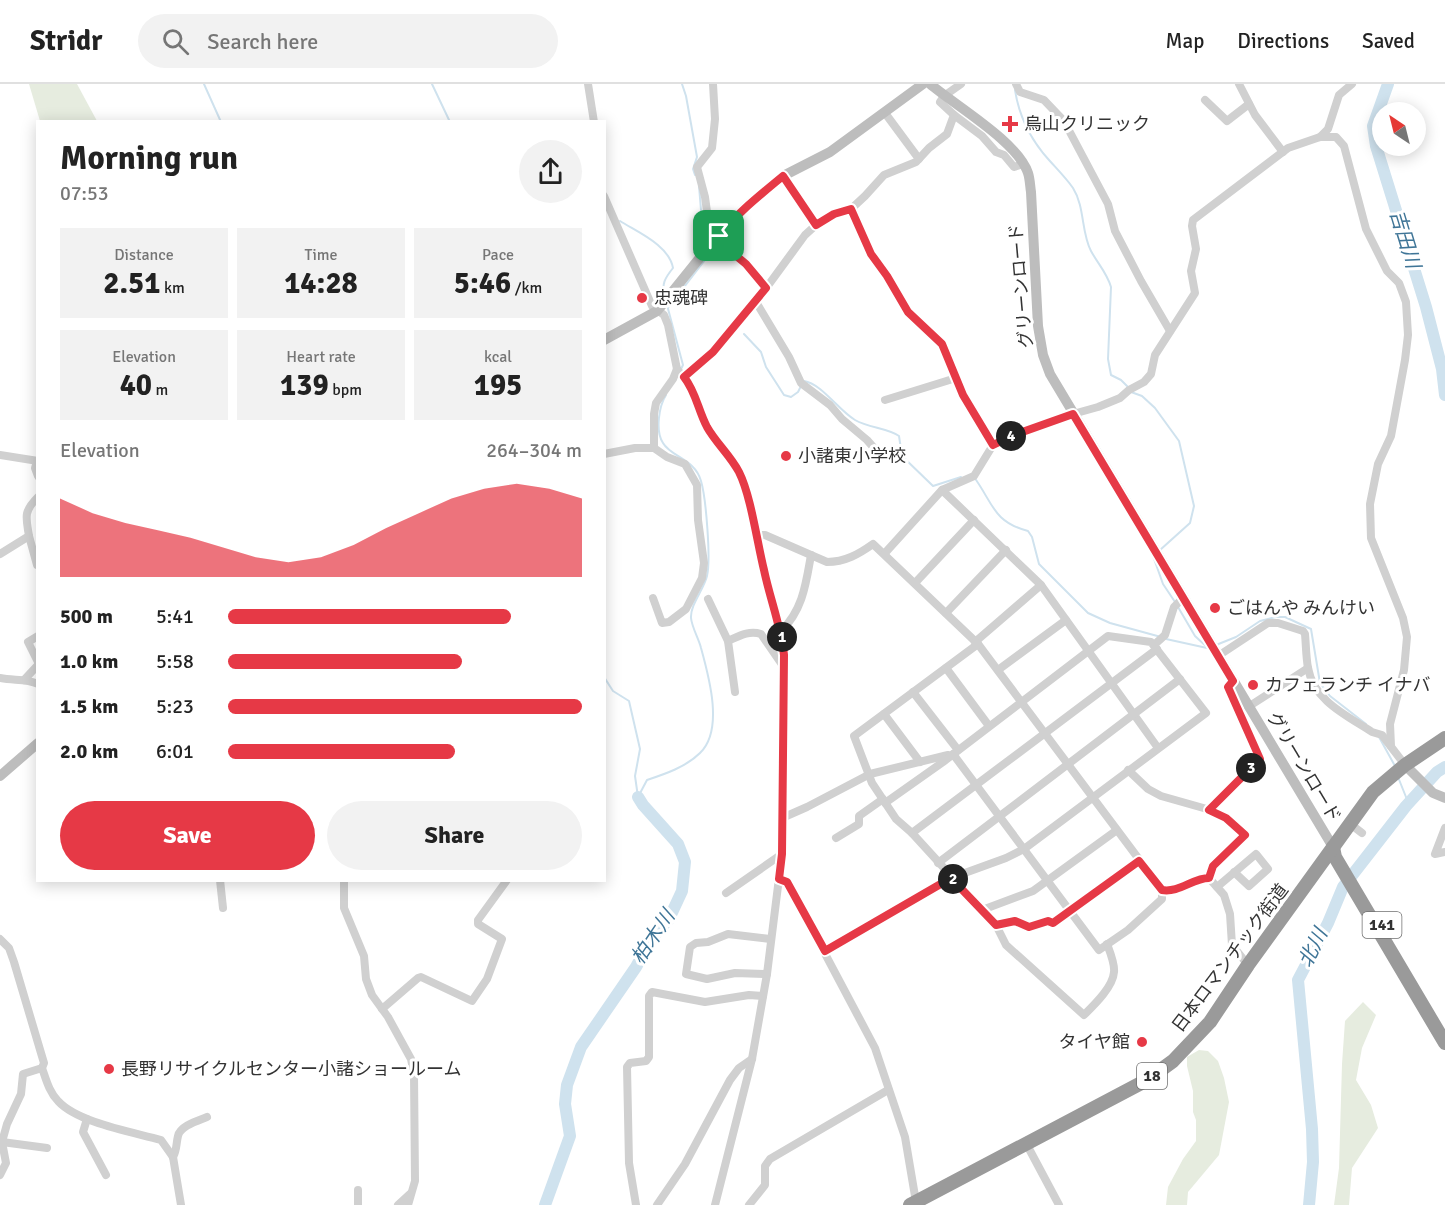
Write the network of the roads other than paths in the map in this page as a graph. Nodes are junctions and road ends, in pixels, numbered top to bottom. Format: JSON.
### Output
{"nodes":[{"id":1,"x":588,"y":84,"type":"edge"},
{"id":2,"x":713,"y":84,"type":"edge"},
{"id":3,"x":923,"y":84,"type":"edge"},
{"id":4,"x":930,"y":84,"type":"edge"},
{"id":5,"x":961,"y":84,"type":"edge"},
{"id":6,"x":1016,"y":84,"type":"edge"},
{"id":7,"x":1239,"y":84,"type":"edge"},
{"id":8,"x":1352,"y":84,"type":"edge"},
{"id":9,"x":944,"y":96,"type":"junction"},
{"id":10,"x":1205,"y":100,"type":"dead end"},
{"id":11,"x":1249,"y":104,"type":"junction"},
{"id":12,"x":885,"y":113,"type":"junction"},
{"id":13,"x":954,"y":115,"type":"junction"},
{"id":14,"x":594,"y":120,"type":"edge"},
{"id":15,"x":1320,"y":137,"type":"junction"},
{"id":16,"x":1283,"y":152,"type":"junction"},
{"id":17,"x":919,"y":159,"type":"junction"},
{"id":18,"x":1023,"y":164,"type":"junction"},
{"id":19,"x":783,"y":176,"type":"junction"},
{"id":20,"x":606,"y":201,"type":"edge"},
{"id":21,"x":851,"y":209,"type":"junction"},
{"id":22,"x":816,"y":225,"type":"junction"},
{"id":23,"x":718,"y":238,"type":"junction"},
{"id":24,"x":766,"y":288,"type":"junction"},
{"id":25,"x":756,"y":302,"type":"junction"},
{"id":26,"x":657,"y":311,"type":"junction"},
{"id":27,"x":1170,"y":332,"type":"junction"},
{"id":28,"x":606,"y":339,"type":"edge"},
{"id":29,"x":676,"y":369,"type":"junction"},
{"id":30,"x":684,"y":377,"type":"junction"},
{"id":31,"x":956,"y":378,"type":"junction"},
{"id":32,"x":885,"y":400,"type":"dead end"},
{"id":33,"x":1073,"y":414,"type":"junction"},
{"id":34,"x":993,"y":445,"type":"junction"},
{"id":35,"x":654,"y":448,"type":"junction"},
{"id":36,"x":874,"y":448,"type":"dead end"},
{"id":37,"x":606,"y":454,"type":"edge"},
{"id":38,"x":0,"y":455,"type":"edge"},
{"id":39,"x":36,"y":461,"type":"edge"},
{"id":40,"x":942,"y":490,"type":"junction"},
{"id":41,"x":36,"y":499,"type":"edge"},
{"id":42,"x":974,"y":520,"type":"junction"},
{"id":43,"x":756,"y":535,"type":"junction"},
{"id":44,"x":29,"y":536,"type":"junction"},
{"id":45,"x":1006,"y":550,"type":"junction"},
{"id":46,"x":885,"y":553,"type":"junction"},
{"id":47,"x":0,"y":554,"type":"edge"},
{"id":48,"x":811,"y":555,"type":"junction"},
{"id":49,"x":36,"y":561,"type":"edge"},
{"id":50,"x":915,"y":583,"type":"junction"},
{"id":51,"x":1041,"y":585,"type":"junction"},
{"id":52,"x":653,"y":597,"type":"dead end"},
{"id":53,"x":1184,"y":597,"type":"junction"},
{"id":54,"x":708,"y":599,"type":"dead end"},
{"id":55,"x":946,"y":613,"type":"junction"},
{"id":56,"x":1066,"y":620,"type":"junction"},
{"id":57,"x":782,"y":631,"type":"junction"},
{"id":58,"x":36,"y":637,"type":"edge"},
{"id":59,"x":728,"y":640,"type":"junction"},
{"id":60,"x":976,"y":643,"type":"junction"},
{"id":61,"x":1155,"y":647,"type":"junction"},
{"id":62,"x":1088,"y":650,"type":"junction"},
{"id":63,"x":1218,"y":657,"type":"junction"},
{"id":64,"x":36,"y":660,"type":"edge"},
{"id":65,"x":36,"y":666,"type":"edge"},
{"id":66,"x":783,"y":666,"type":"junction"},
{"id":67,"x":946,"y":668,"type":"junction"},
{"id":68,"x":1308,"y":668,"type":"junction"},
{"id":69,"x":998,"y":670,"type":"junction"},
{"id":70,"x":0,"y":678,"type":"edge"},
{"id":71,"x":1180,"y":679,"type":"junction"},
{"id":72,"x":24,"y":680,"type":"junction"},
{"id":73,"x":1233,"y":681,"type":"junction"},
{"id":74,"x":36,"y":683,"type":"edge"},
{"id":75,"x":1112,"y":683,"type":"junction"},
{"id":76,"x":735,"y":692,"type":"dead end"},
{"id":77,"x":913,"y":692,"type":"junction"},
{"id":78,"x":1021,"y":701,"type":"junction"},
{"id":79,"x":1248,"y":707,"type":"junction"},
{"id":80,"x":884,"y":714,"type":"junction"},
{"id":81,"x":1134,"y":714,"type":"junction"},
{"id":82,"x":988,"y":726,"type":"junction"},
{"id":83,"x":1045,"y":733,"type":"junction"},
{"id":84,"x":1445,"y":738,"type":"edge"},
{"id":85,"x":36,"y":744,"type":"edge"},
{"id":86,"x":1391,"y":746,"type":"junction"},
{"id":87,"x":1158,"y":748,"type":"junction"},
{"id":88,"x":955,"y":752,"type":"junction"},
{"id":89,"x":920,"y":762,"type":"junction"},
{"id":90,"x":1068,"y":764,"type":"junction"},
{"id":91,"x":1405,"y":765,"type":"junction"},
{"id":92,"x":1128,"y":770,"type":"junction"},
{"id":93,"x":870,"y":774,"type":"junction"},
{"id":94,"x":0,"y":776,"type":"edge"},
{"id":95,"x":976,"y":785,"type":"junction"},
{"id":96,"x":1092,"y":797,"type":"junction"},
{"id":97,"x":1445,"y":798,"type":"edge"},
{"id":98,"x":884,"y":801,"type":"junction"},
{"id":99,"x":1209,"y":810,"type":"junction"},
{"id":100,"x":999,"y":817,"type":"junction"},
{"id":101,"x":782,"y":818,"type":"junction"},
{"id":102,"x":1349,"y":823,"type":"junction"},
{"id":103,"x":1445,"y":828,"type":"edge"},
{"id":104,"x":1117,"y":830,"type":"junction"},
{"id":105,"x":912,"y":833,"type":"junction"},
{"id":106,"x":1362,"y":833,"type":"dead end"},
{"id":107,"x":836,"y":838,"type":"dead end"},
{"id":108,"x":1333,"y":848,"type":"junction"},
{"id":109,"x":1024,"y":849,"type":"junction"},
{"id":110,"x":1445,"y":852,"type":"edge"},
{"id":111,"x":782,"y":854,"type":"junction"},
{"id":112,"x":1139,"y":861,"type":"junction"},
{"id":113,"x":938,"y":863,"type":"junction"},
{"id":114,"x":1234,"y":872,"type":"junction"},
{"id":115,"x":951,"y":878,"type":"junction"},
{"id":116,"x":1209,"y":878,"type":"junction"},
{"id":117,"x":779,"y":879,"type":"junction"},
{"id":118,"x":1048,"y":881,"type":"junction"},
{"id":119,"x":220,"y":882,"type":"edge"},
{"id":120,"x":344,"y":882,"type":"edge"},
{"id":121,"x":506,"y":882,"type":"edge"},
{"id":122,"x":1217,"y":887,"type":"junction"},
{"id":123,"x":1162,"y":890,"type":"junction"},
{"id":124,"x":726,"y":893,"type":"dead end"},
{"id":125,"x":223,"y":908,"type":"dead end"},
{"id":126,"x":981,"y":910,"type":"junction"},
{"id":127,"x":1071,"y":912,"type":"junction"},
{"id":128,"x":996,"y":925,"type":"junction"},
{"id":129,"x":0,"y":939,"type":"edge"},
{"id":130,"x":770,"y":939,"type":"junction"},
{"id":131,"x":1107,"y":944,"type":"junction"},
{"id":132,"x":825,"y":951,"type":"junction"},
{"id":133,"x":1248,"y":964,"type":"junction"},
{"id":134,"x":767,"y":974,"type":"junction"},
{"id":135,"x":763,"y":996,"type":"junction"},
{"id":136,"x":382,"y":1009,"type":"junction"},
{"id":137,"x":1445,"y":1043,"type":"edge"},
{"id":138,"x":752,"y":1059,"type":"junction"},
{"id":139,"x":42,"y":1068,"type":"junction"},
{"id":140,"x":888,"y":1090,"type":"junction"},
{"id":141,"x":207,"y":1117,"type":"dead end"},
{"id":142,"x":87,"y":1119,"type":"junction"},
{"id":143,"x":2,"y":1142,"type":"junction"},
{"id":144,"x":1027,"y":1145,"type":"junction"},
{"id":145,"x":47,"y":1148,"type":"dead end"},
{"id":146,"x":173,"y":1157,"type":"junction"},
{"id":147,"x":0,"y":1175,"type":"edge"},
{"id":148,"x":106,"y":1175,"type":"dead end"},
{"id":149,"x":358,"y":1190,"type":"dead end"},
{"id":150,"x":411,"y":1192,"type":"junction"},
{"id":151,"x":913,"y":1204,"type":"edge"},
{"id":152,"x":182,"y":1205,"type":"edge"},
{"id":153,"x":358,"y":1205,"type":"edge"},
{"id":154,"x":398,"y":1205,"type":"edge"},
{"id":155,"x":408,"y":1205,"type":"edge"},
{"id":156,"x":636,"y":1205,"type":"edge"},
{"id":157,"x":657,"y":1205,"type":"edge"},
{"id":158,"x":715,"y":1205,"type":"edge"},
{"id":159,"x":749,"y":1205,"type":"edge"},
{"id":160,"x":1059,"y":1205,"type":"edge"}],
"edges":[{"from":1,"to":14,"type":"street"},
{"from":2,"to":23,"type":"street"},
{"from":3,"to":12,"type":"street"},
{"from":4,"to":9,"type":"street","name":"グリーンロード"},
{"from":5,"to":9,"type":"street"},
{"from":6,"to":27,"type":"street"},
{"from":7,"to":11,"type":"street"},
{"from":8,"to":15,"type":"street"},
{"from":9,"to":13,"type":"street"},
{"from":9,"to":18,"type":"street","name":"グリーンロード"},
{"from":10,"to":11,"type":"street"},
{"from":11,"to":16,"type":"street"},
{"from":12,"to":17,"type":"street"},
{"from":12,"to":19,"type":"street"},
{"from":13,"to":17,"type":"street"},
{"from":13,"to":18,"type":"street"},
{"from":15,"to":16,"type":"street"},
{"from":15,"to":86,"type":"street"},
{"from":16,"to":27,"type":"street"},
{"from":17,"to":21,"type":"street"},
{"from":18,"to":33,"type":"street","name":"グリーンロード"},
{"from":19,"to":22,"type":"street"},
{"from":19,"to":23,"type":"street"},
{"from":20,"to":26,"type":"street"},
{"from":21,"to":22,"type":"street"},
{"from":21,"to":31,"type":"street"},
{"from":22,"to":24,"type":"street"},
{"from":23,"to":24,"type":"street"},
{"from":23,"to":26,"type":"street"},
{"from":24,"to":25,"type":"street"},
{"from":25,"to":30,"type":"street"},
{"from":25,"to":36,"type":"street"},
{"from":26,"to":28,"type":"street"},
{"from":26,"to":29,"type":"street"},
{"from":27,"to":33,"type":"street"},
{"from":29,"to":30,"type":"street"},
{"from":29,"to":35,"type":"street"},
{"from":30,"to":43,"type":"street"},
{"from":31,"to":32,"type":"street"},
{"from":31,"to":34,"type":"street"},
{"from":33,"to":34,"type":"street"},
{"from":33,"to":53,"type":"street","name":"グリーンロード"},
{"from":34,"to":40,"type":"street"},
{"from":35,"to":37,"type":"street"},
{"from":35,"to":52,"type":"street"},
{"from":38,"to":39,"type":"street"},
{"from":40,"to":42,"type":"street"},
{"from":40,"to":46,"type":"street"},
{"from":41,"to":44,"type":"street"},
{"from":42,"to":45,"type":"street"},
{"from":42,"to":50,"type":"street"},
{"from":43,"to":48,"type":"street"},
{"from":43,"to":57,"type":"street"},
{"from":44,"to":47,"type":"street"},
{"from":44,"to":49,"type":"street"},
{"from":45,"to":51,"type":"street"},
{"from":45,"to":55,"type":"street"},
{"from":46,"to":48,"type":"street"},
{"from":46,"to":50,"type":"street"},
{"from":48,"to":57,"type":"street"},
{"from":50,"to":55,"type":"street"},
{"from":51,"to":56,"type":"street"},
{"from":51,"to":60,"type":"street"},
{"from":53,"to":61,"type":"street"},
{"from":53,"to":63,"type":"street","name":"グリーンロード"},
{"from":54,"to":59,"type":"street"},
{"from":55,"to":60,"type":"street"},
{"from":56,"to":62,"type":"street"},
{"from":56,"to":69,"type":"street"},
{"from":57,"to":66,"type":"street"},
{"from":58,"to":64,"type":"street"},
{"from":59,"to":66,"type":"street"},
{"from":59,"to":76,"type":"street"},
{"from":60,"to":67,"type":"street"},
{"from":60,"to":69,"type":"street"},
{"from":61,"to":62,"type":"street"},
{"from":61,"to":71,"type":"street"},
{"from":61,"to":75,"type":"street"},
{"from":62,"to":75,"type":"street"},
{"from":62,"to":78,"type":"street"},
{"from":63,"to":68,"type":"street"},
{"from":63,"to":73,"type":"street","name":"グリーンロード"},
{"from":65,"to":72,"type":"street"},
{"from":66,"to":101,"type":"street"},
{"from":67,"to":77,"type":"street"},
{"from":67,"to":82,"type":"street"},
{"from":68,"to":79,"type":"street"},
{"from":68,"to":86,"type":"street"},
{"from":69,"to":78,"type":"street"},
{"from":70,"to":72,"type":"street"},
{"from":71,"to":81,"type":"street"},
{"from":71,"to":87,"type":"street"},
{"from":72,"to":74,"type":"street"},
{"from":73,"to":79,"type":"street","name":"グリーンロード"},
{"from":73,"to":99,"type":"street"},
{"from":75,"to":81,"type":"street"},
{"from":75,"to":83,"type":"street"},
{"from":77,"to":80,"type":"street"},
{"from":77,"to":88,"type":"street"},
{"from":78,"to":82,"type":"street"},
{"from":78,"to":83,"type":"street"},
{"from":79,"to":108,"type":"street","name":"グリーンロード"},
{"from":80,"to":89,"type":"street"},
{"from":80,"to":93,"type":"street"},
{"from":81,"to":87,"type":"street"},
{"from":81,"to":90,"type":"street"},
{"from":82,"to":88,"type":"street"},
{"from":83,"to":90,"type":"street"},
{"from":83,"to":95,"type":"street"},
{"from":84,"to":91,"type":"highway","name":"日本ロマンチック街道","number":"18"},
{"from":85,"to":94,"type":"street"},
{"from":86,"to":91,"type":"street"},
{"from":87,"to":92,"type":"street"},
{"from":88,"to":89,"type":"street"},
{"from":88,"to":95,"type":"street"},
{"from":88,"to":98,"type":"street"},
{"from":89,"to":93,"type":"street"},
{"from":90,"to":96,"type":"street"},
{"from":90,"to":100,"type":"street"},
{"from":91,"to":97,"type":"street"},
{"from":91,"to":102,"type":"highway","name":"日本ロマンチック街道","number":"18"},
{"from":92,"to":96,"type":"street"},
{"from":92,"to":99,"type":"street"},
{"from":93,"to":98,"type":"street"},
{"from":93,"to":101,"type":"street"},
{"from":95,"to":100,"type":"street"},
{"from":95,"to":105,"type":"street"},
{"from":96,"to":104,"type":"street"},
{"from":96,"to":109,"type":"street"},
{"from":98,"to":105,"type":"street"},
{"from":98,"to":107,"type":"street"},
{"from":99,"to":116,"type":"street"},
{"from":100,"to":109,"type":"street"},
{"from":100,"to":113,"type":"street"},
{"from":101,"to":111,"type":"street"},
{"from":102,"to":106,"type":"street"},
{"from":102,"to":108,"type":"highway","name":"日本ロマンチック街道","number":"18"},
{"from":103,"to":110,"type":"street"},
{"from":104,"to":112,"type":"street"},
{"from":104,"to":118,"type":"street"},
{"from":105,"to":113,"type":"street"},
{"from":108,"to":133,"type":"highway","name":"日本ロマンチック街道","number":"18"},
{"from":108,"to":137,"type":"highway","number":"141"},
{"from":109,"to":115,"type":"street"},
{"from":109,"to":118,"type":"street"},
{"from":111,"to":117,"type":"street"},
{"from":111,"to":124,"type":"street"},
{"from":112,"to":123,"type":"street"},
{"from":112,"to":127,"type":"street"},
{"from":113,"to":115,"type":"street"},
{"from":114,"to":114,"type":"street"},
{"from":114,"to":122,"type":"street"},
{"from":115,"to":126,"type":"street"},
{"from":115,"to":132,"type":"street"},
{"from":116,"to":122,"type":"street"},
{"from":116,"to":123,"type":"street"},
{"from":117,"to":130,"type":"street"},
{"from":117,"to":132,"type":"street"},
{"from":118,"to":126,"type":"street"},
{"from":118,"to":127,"type":"street"},
{"from":119,"to":125,"type":"street"},
{"from":120,"to":136,"type":"street"},
{"from":121,"to":136,"type":"street"},
{"from":122,"to":133,"type":"street"},
{"from":123,"to":131,"type":"street"},
{"from":126,"to":128,"type":"street"},
{"from":127,"to":128,"type":"street"},
{"from":127,"to":131,"type":"street"},
{"from":128,"to":131,"type":"street"},
{"from":129,"to":139,"type":"street"},
{"from":130,"to":134,"type":"street"},
{"from":130,"to":134,"type":"street"},
{"from":132,"to":140,"type":"street"},
{"from":133,"to":144,"type":"highway","name":"日本ロマンチック街道","number":"18"},
{"from":134,"to":135,"type":"street"},
{"from":135,"to":138,"type":"street"},
{"from":135,"to":156,"type":"street"},
{"from":136,"to":150,"type":"street"},
{"from":138,"to":157,"type":"street"},
{"from":138,"to":158,"type":"street"},
{"from":139,"to":142,"type":"street"},
{"from":139,"to":143,"type":"street"},
{"from":140,"to":151,"type":"street"},
{"from":140,"to":159,"type":"street"},
{"from":141,"to":146,"type":"street"},
{"from":142,"to":146,"type":"street"},
{"from":142,"to":148,"type":"street"},
{"from":143,"to":145,"type":"street"},
{"from":143,"to":147,"type":"street"},
{"from":144,"to":151,"type":"highway","name":"日本ロマンチック街道","number":"18"},
{"from":144,"to":160,"type":"street"},
{"from":146,"to":152,"type":"street"},
{"from":149,"to":153,"type":"street"},
{"from":150,"to":154,"type":"street"},
{"from":150,"to":155,"type":"street"}]}
